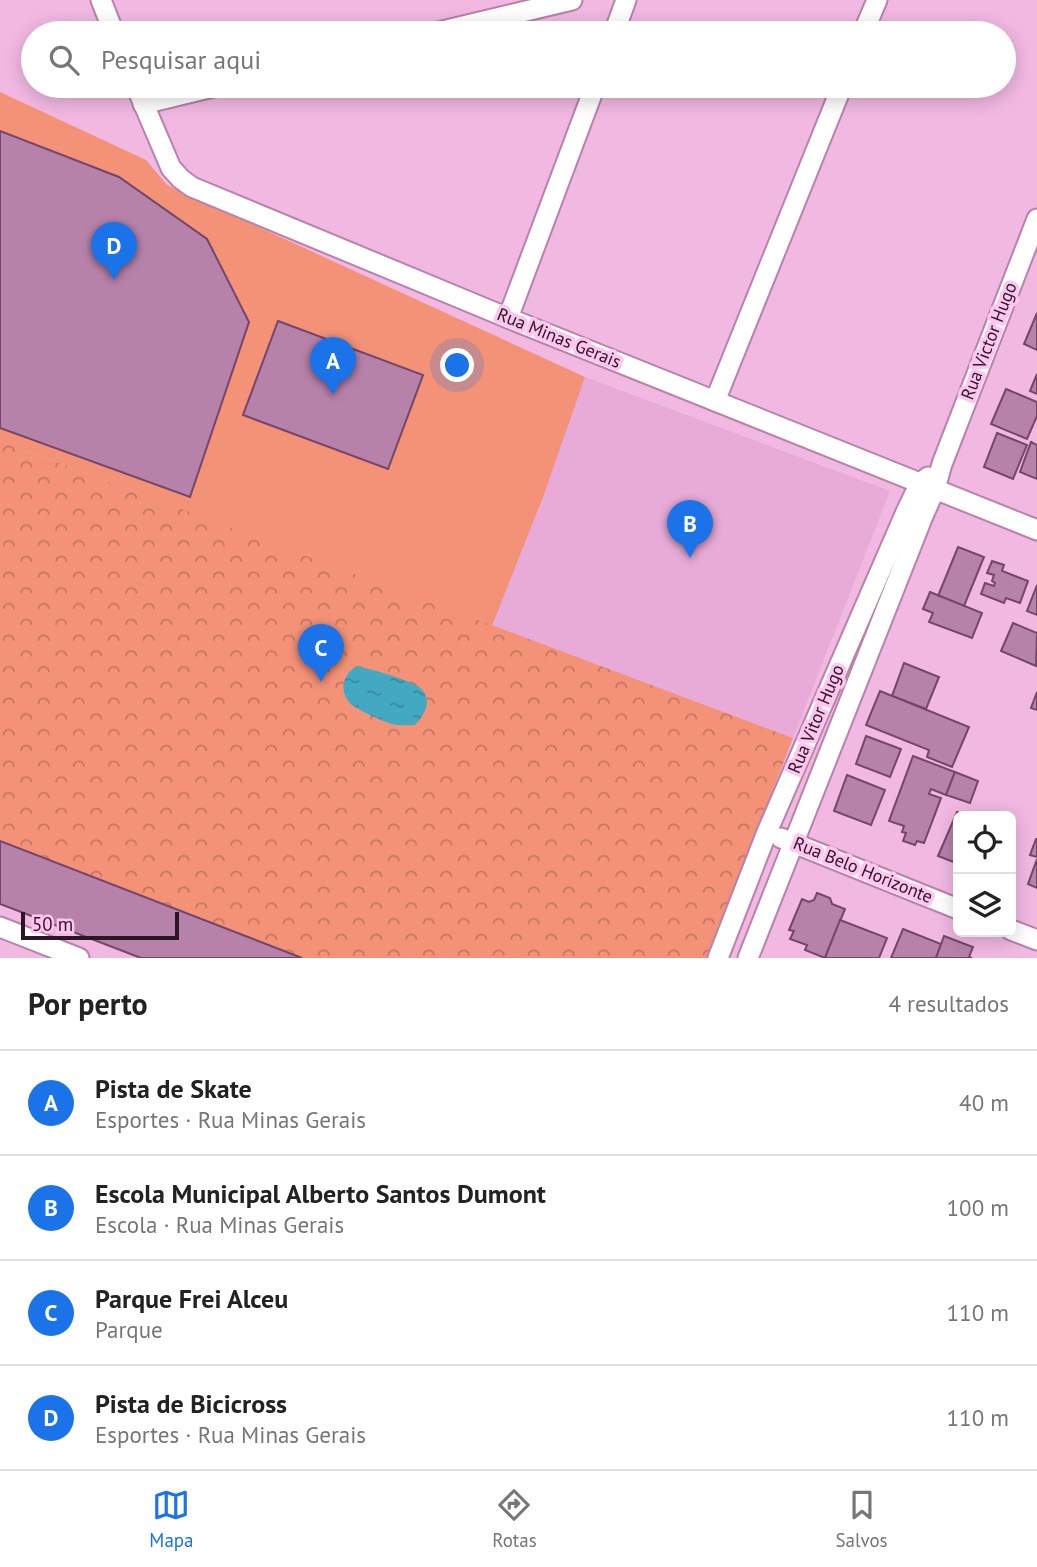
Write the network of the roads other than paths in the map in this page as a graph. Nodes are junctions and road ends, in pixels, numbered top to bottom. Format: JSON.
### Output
{"nodes":[{"id":1,"x":101,"y":0,"type":"edge"},
{"id":2,"x":572,"y":0,"type":"edge"},
{"id":3,"x":626,"y":0,"type":"edge"},
{"id":4,"x":877,"y":0,"type":"edge"},
{"id":5,"x":109,"y":21,"type":"edge"},
{"id":6,"x":484,"y":21,"type":"edge"},
{"id":7,"x":618,"y":21,"type":"edge"},
{"id":8,"x":868,"y":21,"type":"edge"},
{"id":9,"x":140,"y":98,"type":"edge"},
{"id":10,"x":590,"y":98,"type":"edge"},
{"id":11,"x":837,"y":98,"type":"edge"},
{"id":12,"x":1037,"y":219,"type":"edge"},
{"id":13,"x":508,"y":318,"type":"junction"},
{"id":14,"x":715,"y":401,"type":"junction"},
{"id":15,"x":928,"y":486,"type":"junction"},
{"id":16,"x":1037,"y":530,"type":"edge"},
{"id":17,"x":767,"y":832,"type":"junction"},
{"id":18,"x":793,"y":842,"type":"junction"},
{"id":19,"x":953,"y":907,"type":"edge"},
{"id":20,"x":0,"y":927,"type":"edge"},
{"id":21,"x":1016,"y":932,"type":"edge"},
{"id":22,"x":1037,"y":940,"type":"edge"},
{"id":23,"x":79,"y":958,"type":"edge"},
{"id":24,"x":718,"y":958,"type":"edge"},
{"id":25,"x":748,"y":958,"type":"edge"}],
"edges":[{"from":1,"to":5,"type":"street"},
{"from":2,"to":6,"type":"street"},
{"from":3,"to":7,"type":"street"},
{"from":4,"to":8,"type":"street"},
{"from":9,"to":13,"type":"street","name":"Rua Minas Gerais"},
{"from":10,"to":13,"type":"street"},
{"from":11,"to":14,"type":"street"},
{"from":12,"to":15,"type":"street","name":"Rua Victor Hugo"},
{"from":13,"to":14,"type":"street","name":"Rua Minas Gerais"},
{"from":14,"to":15,"type":"street","name":"Rua Minas Gerais"},
{"from":15,"to":16,"type":"street","name":"Rua Minas Gerais"},
{"from":15,"to":17,"type":"street","name":"Rua Vitor Hugo"},
{"from":15,"to":18,"type":"street","name":"Rua Vitor Hugo"},
{"from":17,"to":18,"type":"street","name":"Rua Belo Horizonte"},
{"from":17,"to":24,"type":"street","name":"Rua Vitor Hugo"},
{"from":18,"to":19,"type":"street","name":"Rua Belo Horizonte"},
{"from":18,"to":25,"type":"street","name":"Rua Vitor Hugo"},
{"from":20,"to":23,"type":"street"},
{"from":21,"to":22,"type":"street"}]}
